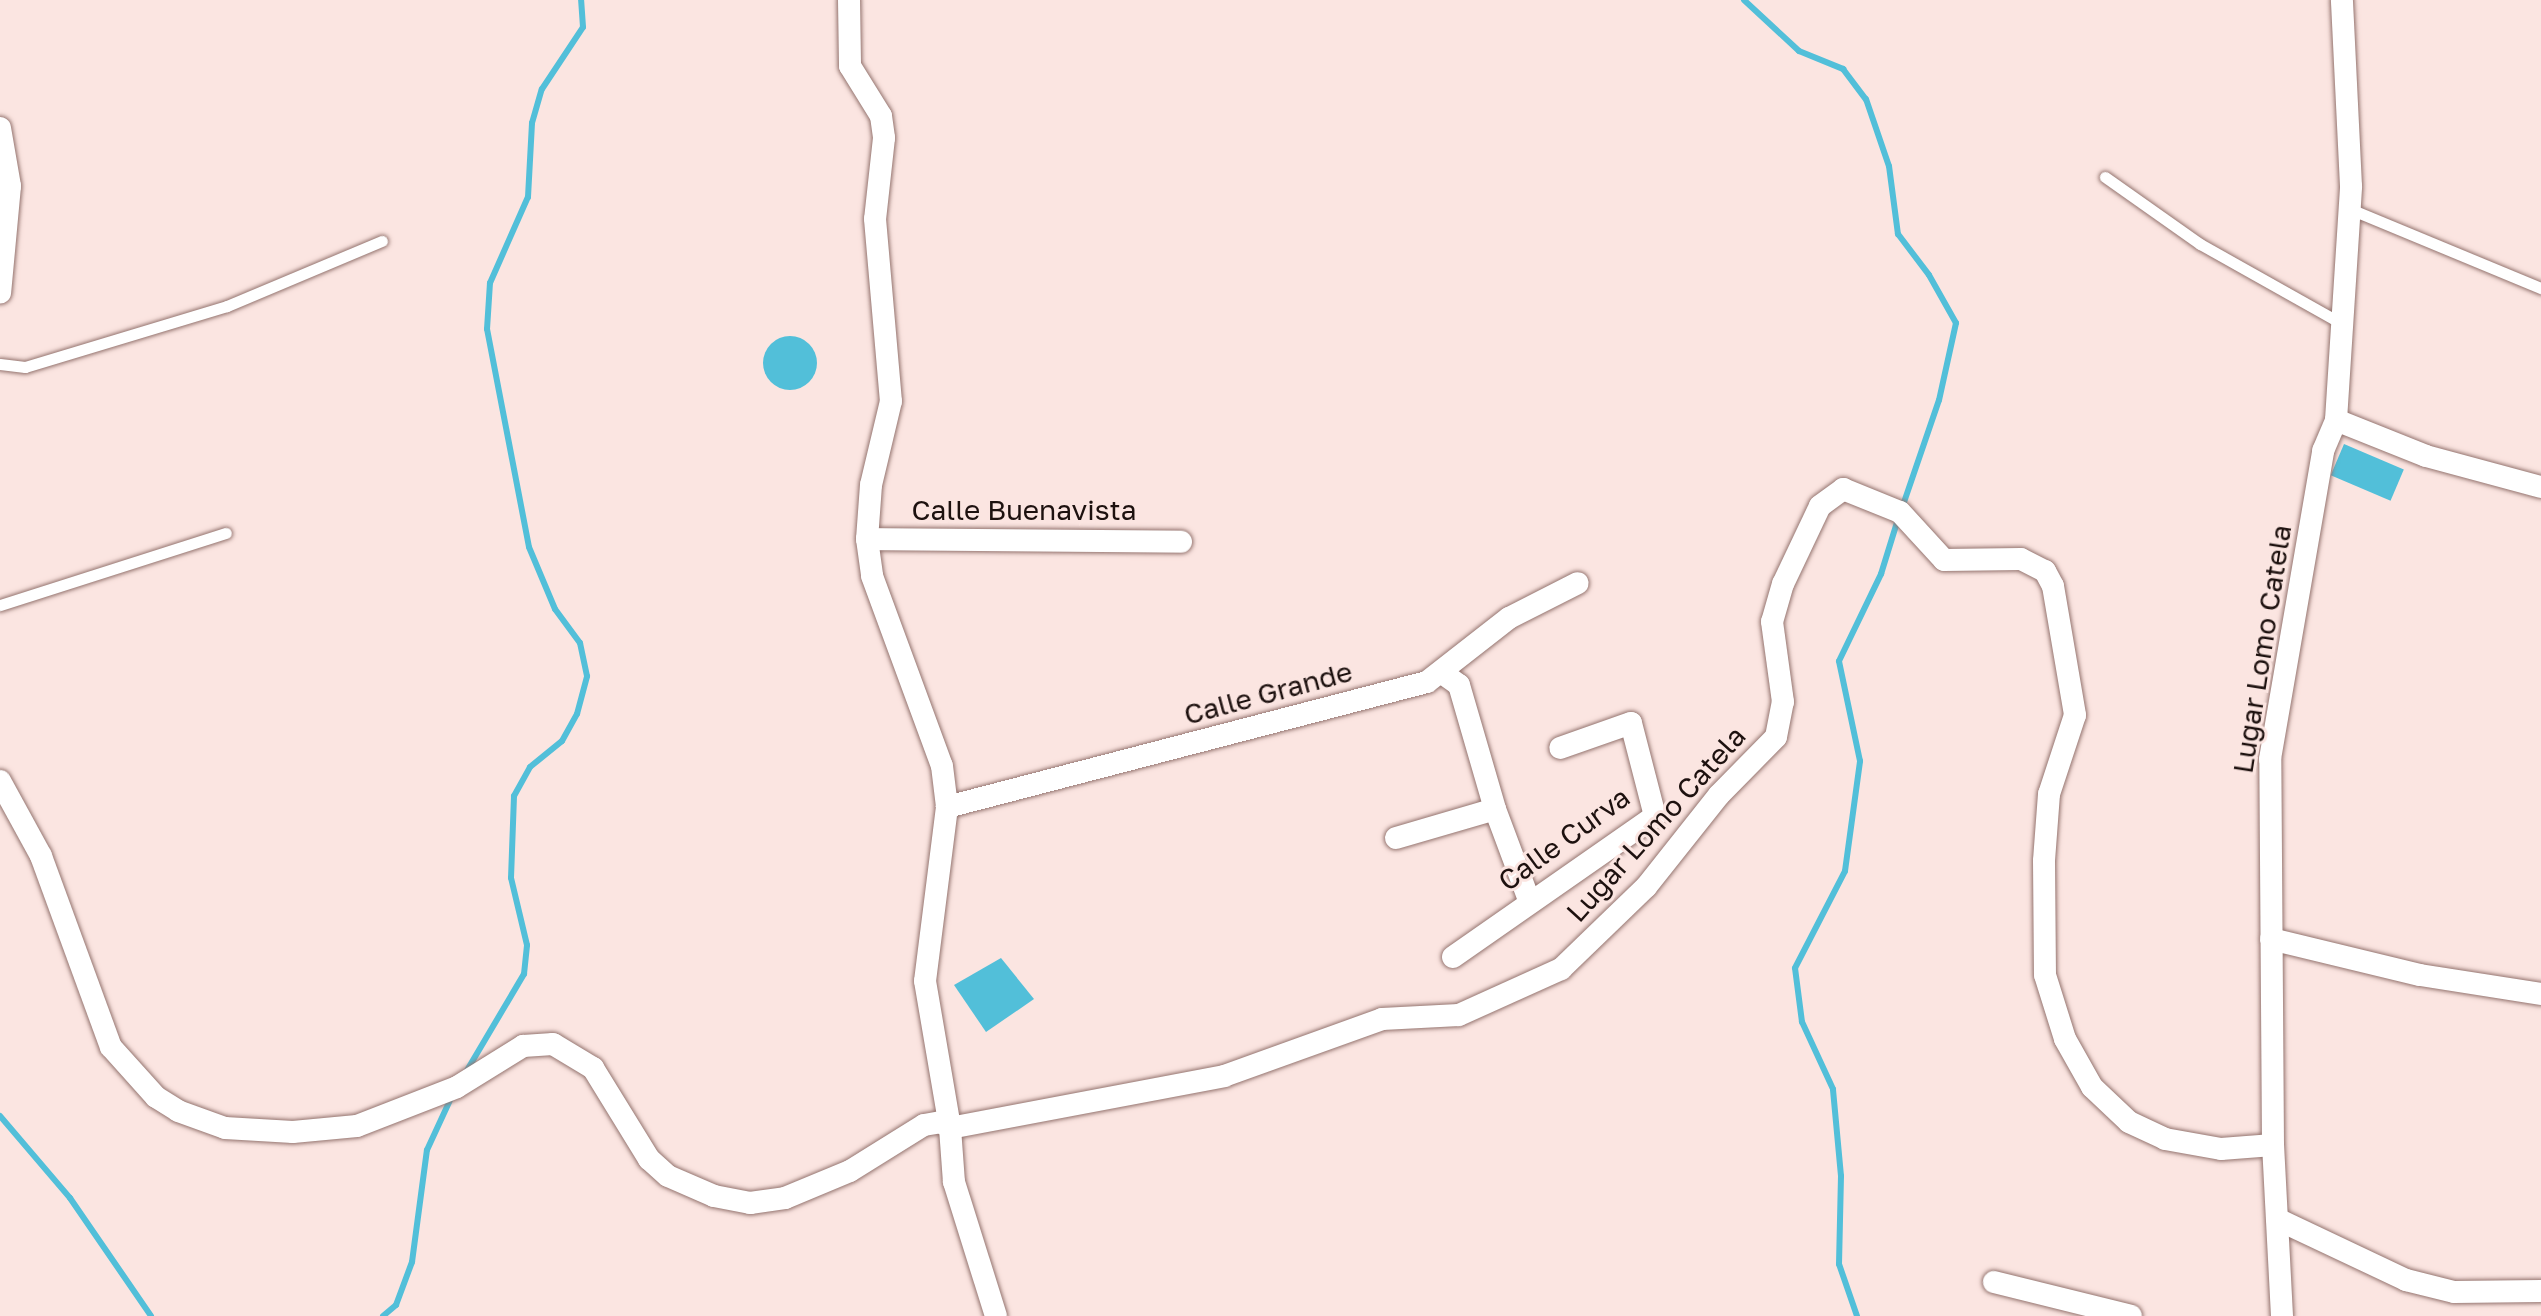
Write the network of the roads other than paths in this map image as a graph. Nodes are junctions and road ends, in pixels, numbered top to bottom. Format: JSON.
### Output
{"nodes":[{"id":1,"x":849,"y":0,"type":"edge"},
{"id":2,"x":2342,"y":0,"type":"edge"},
{"id":3,"x":0,"y":128,"type":"edge"},
{"id":4,"x":2105,"y":177,"type":"dead end"},
{"id":5,"x":2350,"y":209,"type":"junction"},
{"id":6,"x":382,"y":241,"type":"dead end"},
{"id":7,"x":2541,"y":288,"type":"edge"},
{"id":8,"x":0,"y":293,"type":"edge"},
{"id":9,"x":2341,"y":323,"type":"junction"},
{"id":10,"x":0,"y":364,"type":"edge"},
{"id":11,"x":2336,"y":420,"type":"junction"},
{"id":12,"x":2541,"y":487,"type":"edge"},
{"id":13,"x":226,"y":533,"type":"dead end"},
{"id":14,"x":867,"y":539,"type":"junction"},
{"id":15,"x":1181,"y":542,"type":"dead end"},
{"id":16,"x":1578,"y":583,"type":"dead end"},
{"id":17,"x":0,"y":605,"type":"edge"},
{"id":18,"x":1441,"y":672,"type":"junction"},
{"id":19,"x":1560,"y":748,"type":"dead end"},
{"id":20,"x":0,"y":781,"type":"edge"},
{"id":21,"x":947,"y":807,"type":"junction"},
{"id":22,"x":1495,"y":809,"type":"junction"},
{"id":23,"x":1396,"y":838,"type":"dead end"},
{"id":24,"x":1529,"y":900,"type":"junction"},
{"id":25,"x":2271,"y":939,"type":"junction"},
{"id":26,"x":1453,"y":957,"type":"dead end"},
{"id":27,"x":2541,"y":994,"type":"edge"},
{"id":28,"x":950,"y":1128,"type":"junction"},
{"id":29,"x":2273,"y":1145,"type":"junction"},
{"id":30,"x":2277,"y":1219,"type":"junction"},
{"id":31,"x":1994,"y":1282,"type":"dead end"},
{"id":32,"x":2541,"y":1291,"type":"edge"},
{"id":33,"x":996,"y":1316,"type":"edge"},
{"id":34,"x":2131,"y":1316,"type":"edge"},
{"id":35,"x":2282,"y":1316,"type":"edge"}],
"edges":[{"from":1,"to":14,"type":"street"},
{"from":2,"to":5,"type":"street","name":"Lugar Lomo Catela"},
{"from":3,"to":8,"type":"street"},
{"from":4,"to":9,"type":"lane"},
{"from":5,"to":7,"type":"lane"},
{"from":5,"to":9,"type":"street","name":"Lugar Lomo Catela"},
{"from":6,"to":10,"type":"lane"},
{"from":9,"to":11,"type":"street","name":"Lugar Lomo Catela"},
{"from":11,"to":12,"type":"street"},
{"from":11,"to":25,"type":"street","name":"Lugar Lomo Catela"},
{"from":13,"to":17,"type":"lane"},
{"from":14,"to":15,"type":"street","name":"Calle Buenavista"},
{"from":14,"to":21,"type":"street"},
{"from":16,"to":18,"type":"street","name":"Calle Grande"},
{"from":18,"to":21,"type":"street","name":"Calle Grande"},
{"from":18,"to":22,"type":"street"},
{"from":19,"to":24,"type":"street","name":"Calle Curva"},
{"from":20,"to":28,"type":"street"},
{"from":21,"to":28,"type":"street"},
{"from":22,"to":23,"type":"street"},
{"from":22,"to":24,"type":"street"},
{"from":24,"to":26,"type":"street","name":"Calle Curva"},
{"from":25,"to":27,"type":"street"},
{"from":25,"to":29,"type":"street","name":"Lugar Lomo Catela"},
{"from":28,"to":29,"type":"street","name":"Lugar Lomo Catela"},
{"from":28,"to":33,"type":"street"},
{"from":29,"to":30,"type":"street","name":"Lugar Lomo Catela"},
{"from":30,"to":32,"type":"street"},
{"from":30,"to":35,"type":"street","name":"Lugar Lomo Catela"},
{"from":31,"to":34,"type":"street"}]}
